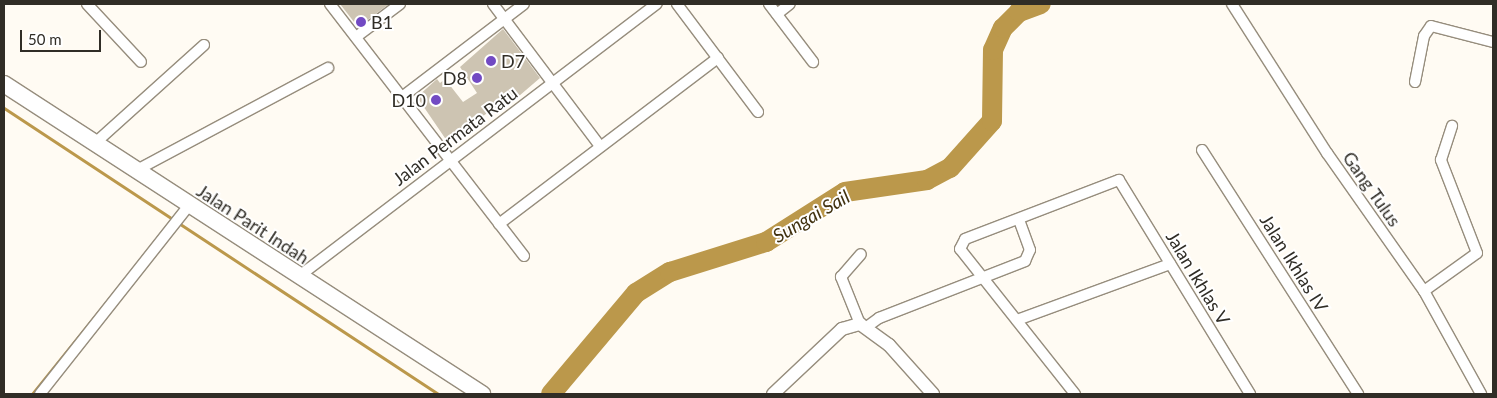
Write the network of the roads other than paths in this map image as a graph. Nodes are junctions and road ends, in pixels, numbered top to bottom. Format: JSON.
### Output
{"nodes":[{"id":1,"x":87,"y":4,"type":"edge"},
{"id":2,"x":330,"y":4,"type":"edge"},
{"id":3,"x":400,"y":4,"type":"edge"},
{"id":4,"x":493,"y":4,"type":"edge"},
{"id":5,"x":524,"y":4,"type":"edge"},
{"id":6,"x":657,"y":4,"type":"edge"},
{"id":7,"x":677,"y":4,"type":"edge"},
{"id":8,"x":769,"y":4,"type":"edge"},
{"id":9,"x":790,"y":4,"type":"edge"},
{"id":10,"x":1232,"y":4,"type":"edge"},
{"id":11,"x":776,"y":14,"type":"junction"},
{"id":12,"x":504,"y":18,"type":"junction"},
{"id":13,"x":356,"y":37,"type":"junction"},
{"id":14,"x":1493,"y":42,"type":"edge"},
{"id":15,"x":204,"y":45,"type":"dead end"},
{"id":16,"x":718,"y":58,"type":"junction"},
{"id":17,"x":141,"y":62,"type":"dead end"},
{"id":18,"x":813,"y":62,"type":"dead end"},
{"id":19,"x":328,"y":68,"type":"dead end"},
{"id":20,"x":553,"y":82,"type":"junction"},
{"id":21,"x":1416,"y":82,"type":"dead end"},
{"id":22,"x":4,"y":84,"type":"edge"},
{"id":23,"x":402,"y":97,"type":"junction"},
{"id":24,"x":758,"y":112,"type":"dead end"},
{"id":25,"x":1452,"y":126,"type":"dead end"},
{"id":26,"x":94,"y":144,"type":"junction"},
{"id":27,"x":600,"y":146,"type":"junction"},
{"id":28,"x":1202,"y":150,"type":"dead end"},
{"id":29,"x":450,"y":160,"type":"junction"},
{"id":30,"x":135,"y":171,"type":"junction"},
{"id":31,"x":185,"y":209,"type":"junction"},
{"id":32,"x":1019,"y":220,"type":"junction"},
{"id":33,"x":499,"y":224,"type":"junction"},
{"id":34,"x":862,"y":254,"type":"dead end"},
{"id":35,"x":524,"y":256,"type":"dead end"},
{"id":36,"x":1170,"y":264,"type":"junction"},
{"id":37,"x":983,"y":276,"type":"junction"},
{"id":38,"x":298,"y":277,"type":"junction"},
{"id":39,"x":1424,"y":291,"type":"junction"},
{"id":40,"x":1017,"y":320,"type":"junction"},
{"id":41,"x":864,"y":325,"type":"junction"},
{"id":42,"x":40,"y":394,"type":"edge"},
{"id":43,"x":482,"y":394,"type":"edge"},
{"id":44,"x":773,"y":394,"type":"edge"},
{"id":45,"x":933,"y":394,"type":"edge"},
{"id":46,"x":1075,"y":394,"type":"edge"},
{"id":47,"x":1250,"y":394,"type":"edge"},
{"id":48,"x":1358,"y":394,"type":"edge"},
{"id":49,"x":1481,"y":394,"type":"edge"}],
"edges":[{"from":1,"to":17,"type":"street"},
{"from":2,"to":13,"type":"street"},
{"from":3,"to":13,"type":"street"},
{"from":4,"to":12,"type":"street"},
{"from":5,"to":12,"type":"street"},
{"from":6,"to":20,"type":"street","name":"Jalan Permata Ratu"},
{"from":7,"to":16,"type":"street"},
{"from":8,"to":11,"type":"street"},
{"from":9,"to":11,"type":"street"},
{"from":10,"to":39,"type":"street","name":"Gang Tulus"},
{"from":11,"to":18,"type":"street"},
{"from":12,"to":20,"type":"street"},
{"from":12,"to":23,"type":"street"},
{"from":13,"to":23,"type":"street"},
{"from":14,"to":21,"type":"street"},
{"from":15,"to":26,"type":"street"},
{"from":16,"to":24,"type":"street"},
{"from":16,"to":27,"type":"street"},
{"from":19,"to":30,"type":"street"},
{"from":20,"to":27,"type":"street"},
{"from":20,"to":29,"type":"street","name":"Jalan Permata Ratu"},
{"from":22,"to":26,"type":"main road","name":"Jalan Parit Indah"},
{"from":23,"to":29,"type":"street"},
{"from":25,"to":39,"type":"street"},
{"from":26,"to":30,"type":"main road","name":"Jalan Parit Indah"},
{"from":27,"to":33,"type":"street"},
{"from":28,"to":48,"type":"street","name":"Jalan Ikhlas IV"},
{"from":29,"to":33,"type":"street"},
{"from":29,"to":38,"type":"street","name":"Jalan Permata Ratu"},
{"from":30,"to":31,"type":"main road","name":"Jalan Parit Indah"},
{"from":31,"to":38,"type":"main road","name":"Jalan Parit Indah"},
{"from":31,"to":42,"type":"street"},
{"from":32,"to":36,"type":"street","name":"Jalan Ikhlas V"},
{"from":32,"to":37,"type":"street"},
{"from":32,"to":37,"type":"street"},
{"from":33,"to":35,"type":"street"},
{"from":34,"to":41,"type":"street"},
{"from":36,"to":40,"type":"street"},
{"from":36,"to":47,"type":"street","name":"Jalan Ikhlas V"},
{"from":37,"to":40,"type":"street"},
{"from":37,"to":41,"type":"street"},
{"from":38,"to":43,"type":"main road","name":"Jalan Parit Indah"},
{"from":39,"to":49,"type":"street","name":"Gang Tulus"},
{"from":40,"to":46,"type":"street"},
{"from":41,"to":44,"type":"street"},
{"from":41,"to":45,"type":"street"}]}
